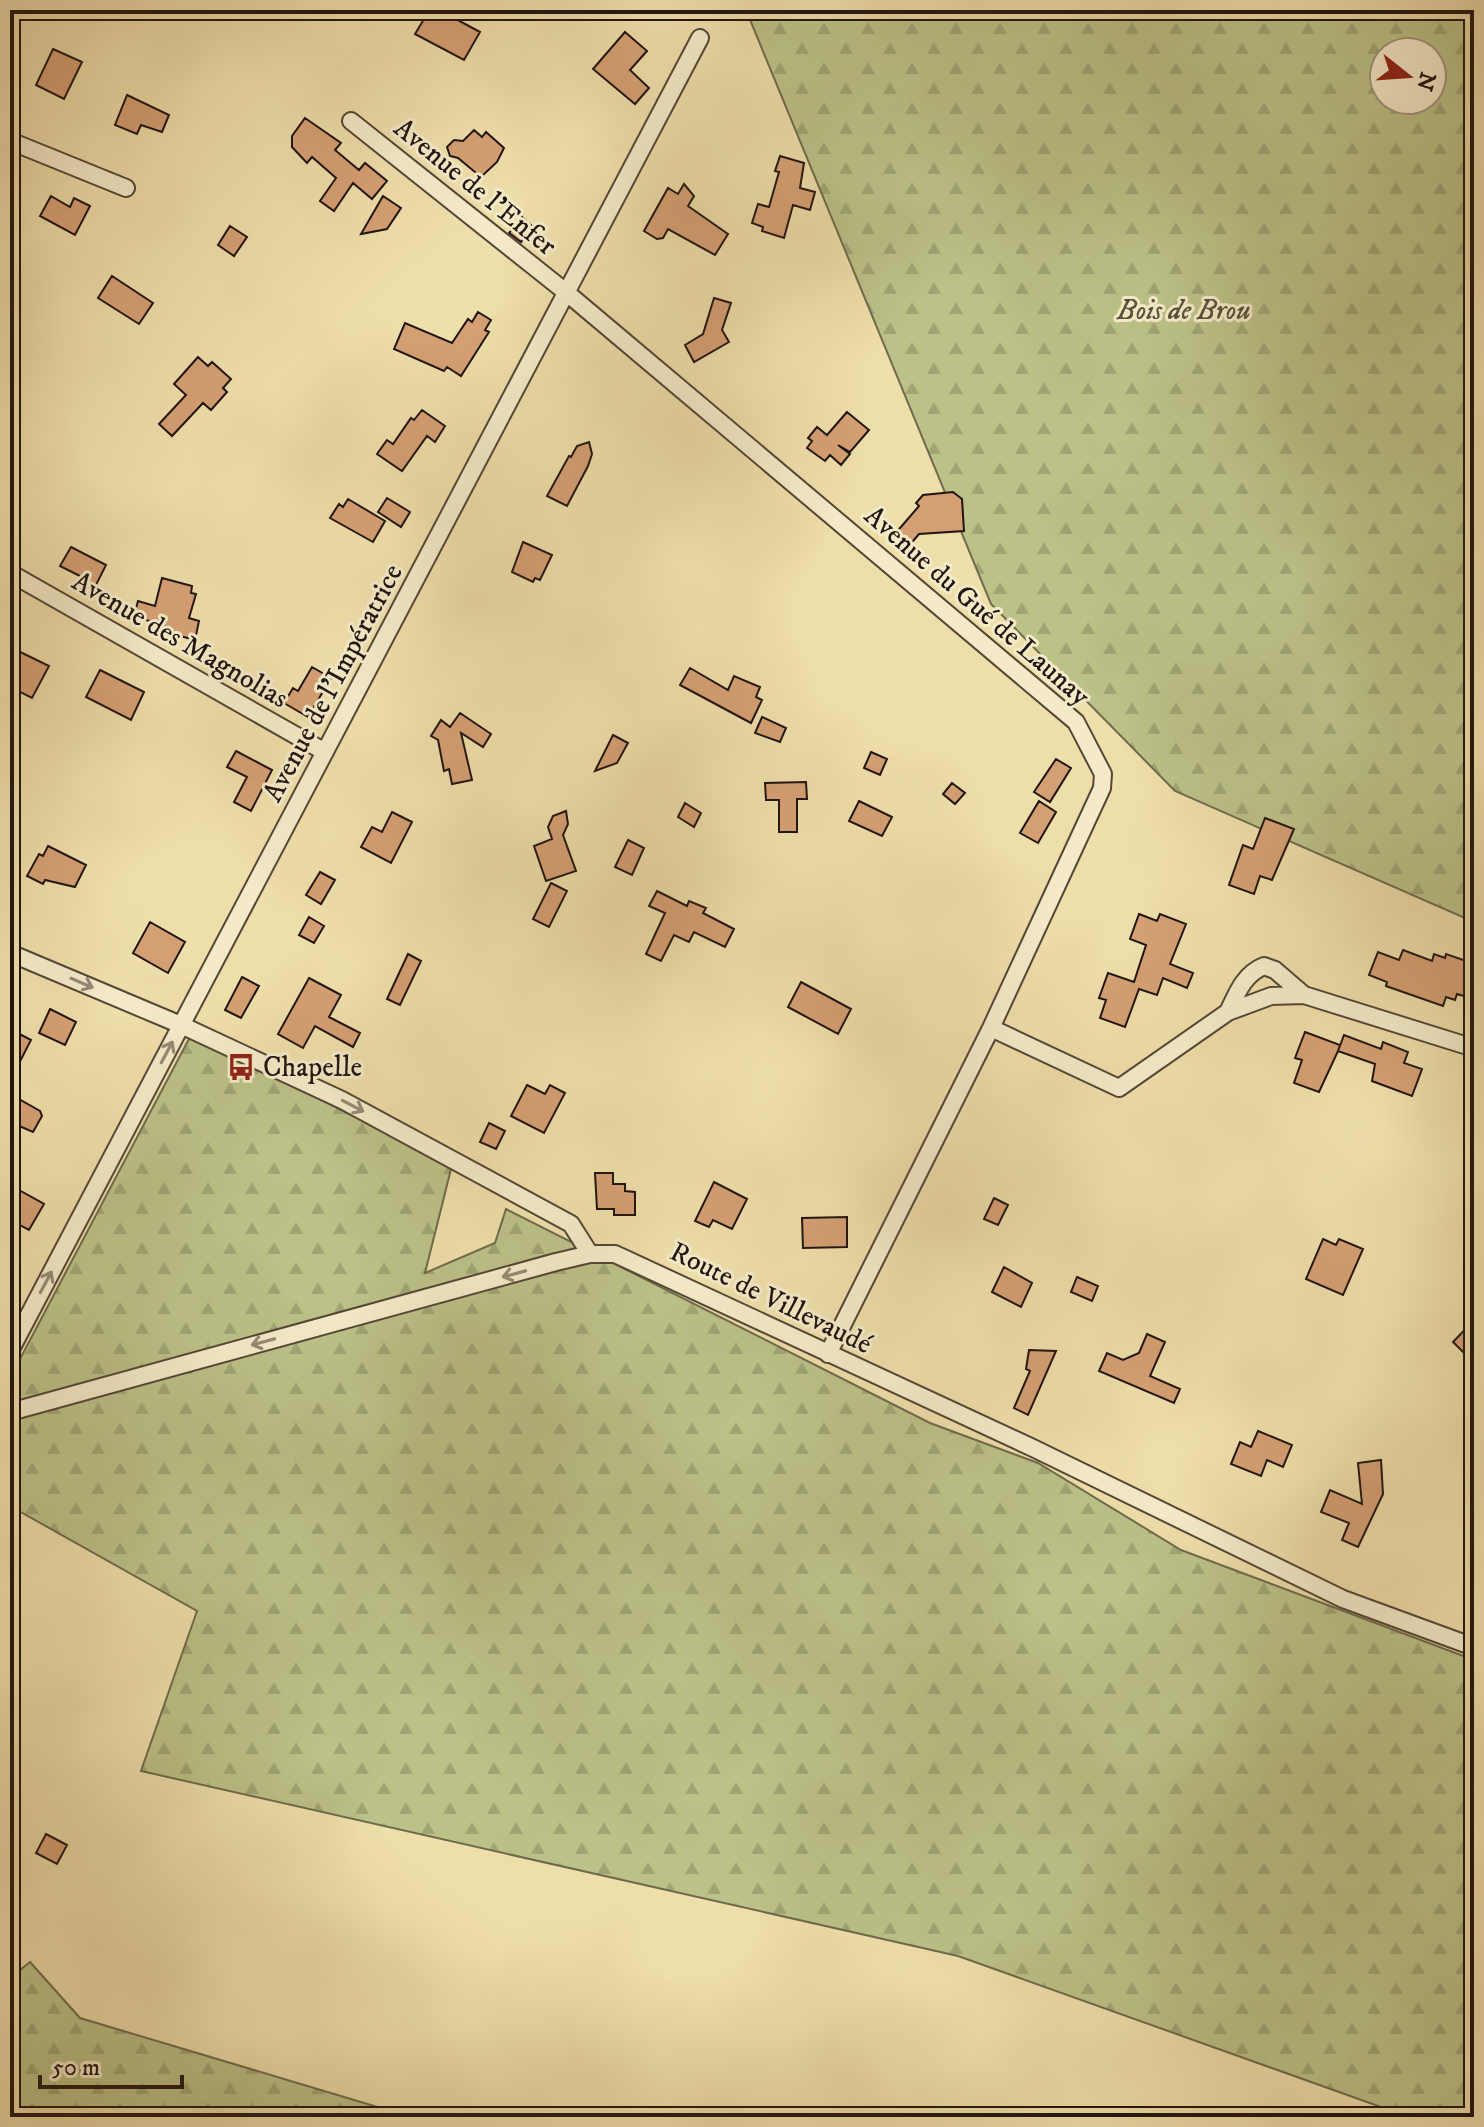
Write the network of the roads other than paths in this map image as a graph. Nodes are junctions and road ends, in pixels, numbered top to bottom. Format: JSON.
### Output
{"nodes":[{"id":1,"x":700,"y":38,"type":"dead end"},
{"id":2,"x":351,"y":121,"type":"dead end"},
{"id":3,"x":10,"y":141,"type":"edge"},
{"id":4,"x":126,"y":188,"type":"dead end"},
{"id":5,"x":567,"y":293,"type":"junction"},
{"id":6,"x":10,"y":573,"type":"edge"},
{"id":7,"x":325,"y":752,"type":"junction"},
{"id":8,"x":10,"y":953,"type":"edge"},
{"id":9,"x":1304,"y":995,"type":"junction"},
{"id":10,"x":1228,"y":1012,"type":"junction"},
{"id":11,"x":181,"y":1025,"type":"junction"},
{"id":12,"x":991,"y":1028,"type":"junction"},
{"id":13,"x":1474,"y":1048,"type":"edge"},
{"id":14,"x":590,"y":1254,"type":"junction"},
{"id":15,"x":10,"y":1351,"type":"edge"},
{"id":16,"x":828,"y":1354,"type":"junction"},
{"id":17,"x":10,"y":1412,"type":"edge"},
{"id":18,"x":1472,"y":1642,"type":"edge"}],
"edges":[{"from":1,"to":5,"type":"street","name":"Avenue de l'Impératrice"},
{"from":2,"to":5,"type":"street","name":"Avenue de l'Enfer"},
{"from":3,"to":4,"type":"street"},
{"from":5,"to":7,"type":"street","name":"Avenue de l'Impératrice"},
{"from":5,"to":12,"type":"street","name":"Avenue du Gué de Launay"},
{"from":6,"to":7,"type":"street","name":"Avenue des Magnolias"},
{"from":7,"to":11,"type":"street","name":"Avenue de l'Impératrice"},
{"from":8,"to":11,"type":"street","one_way":true},
{"from":9,"to":10,"type":"street"},
{"from":9,"to":10,"type":"street"},
{"from":9,"to":13,"type":"street"},
{"from":10,"to":12,"type":"street"},
{"from":11,"to":14,"type":"street","one_way":true},
{"from":15,"to":11,"type":"street","name":"Avenue de l'Impératrice","one_way":true},
{"from":12,"to":16,"type":"street","name":"Avenue du Gué de Launay"},
{"from":14,"to":16,"type":"street","name":"Route de Villevaudé"},
{"from":14,"to":17,"type":"street","name":"Route de Villevaudé","one_way":true},
{"from":16,"to":18,"type":"street","name":"Route de Villevaudé"}]}
